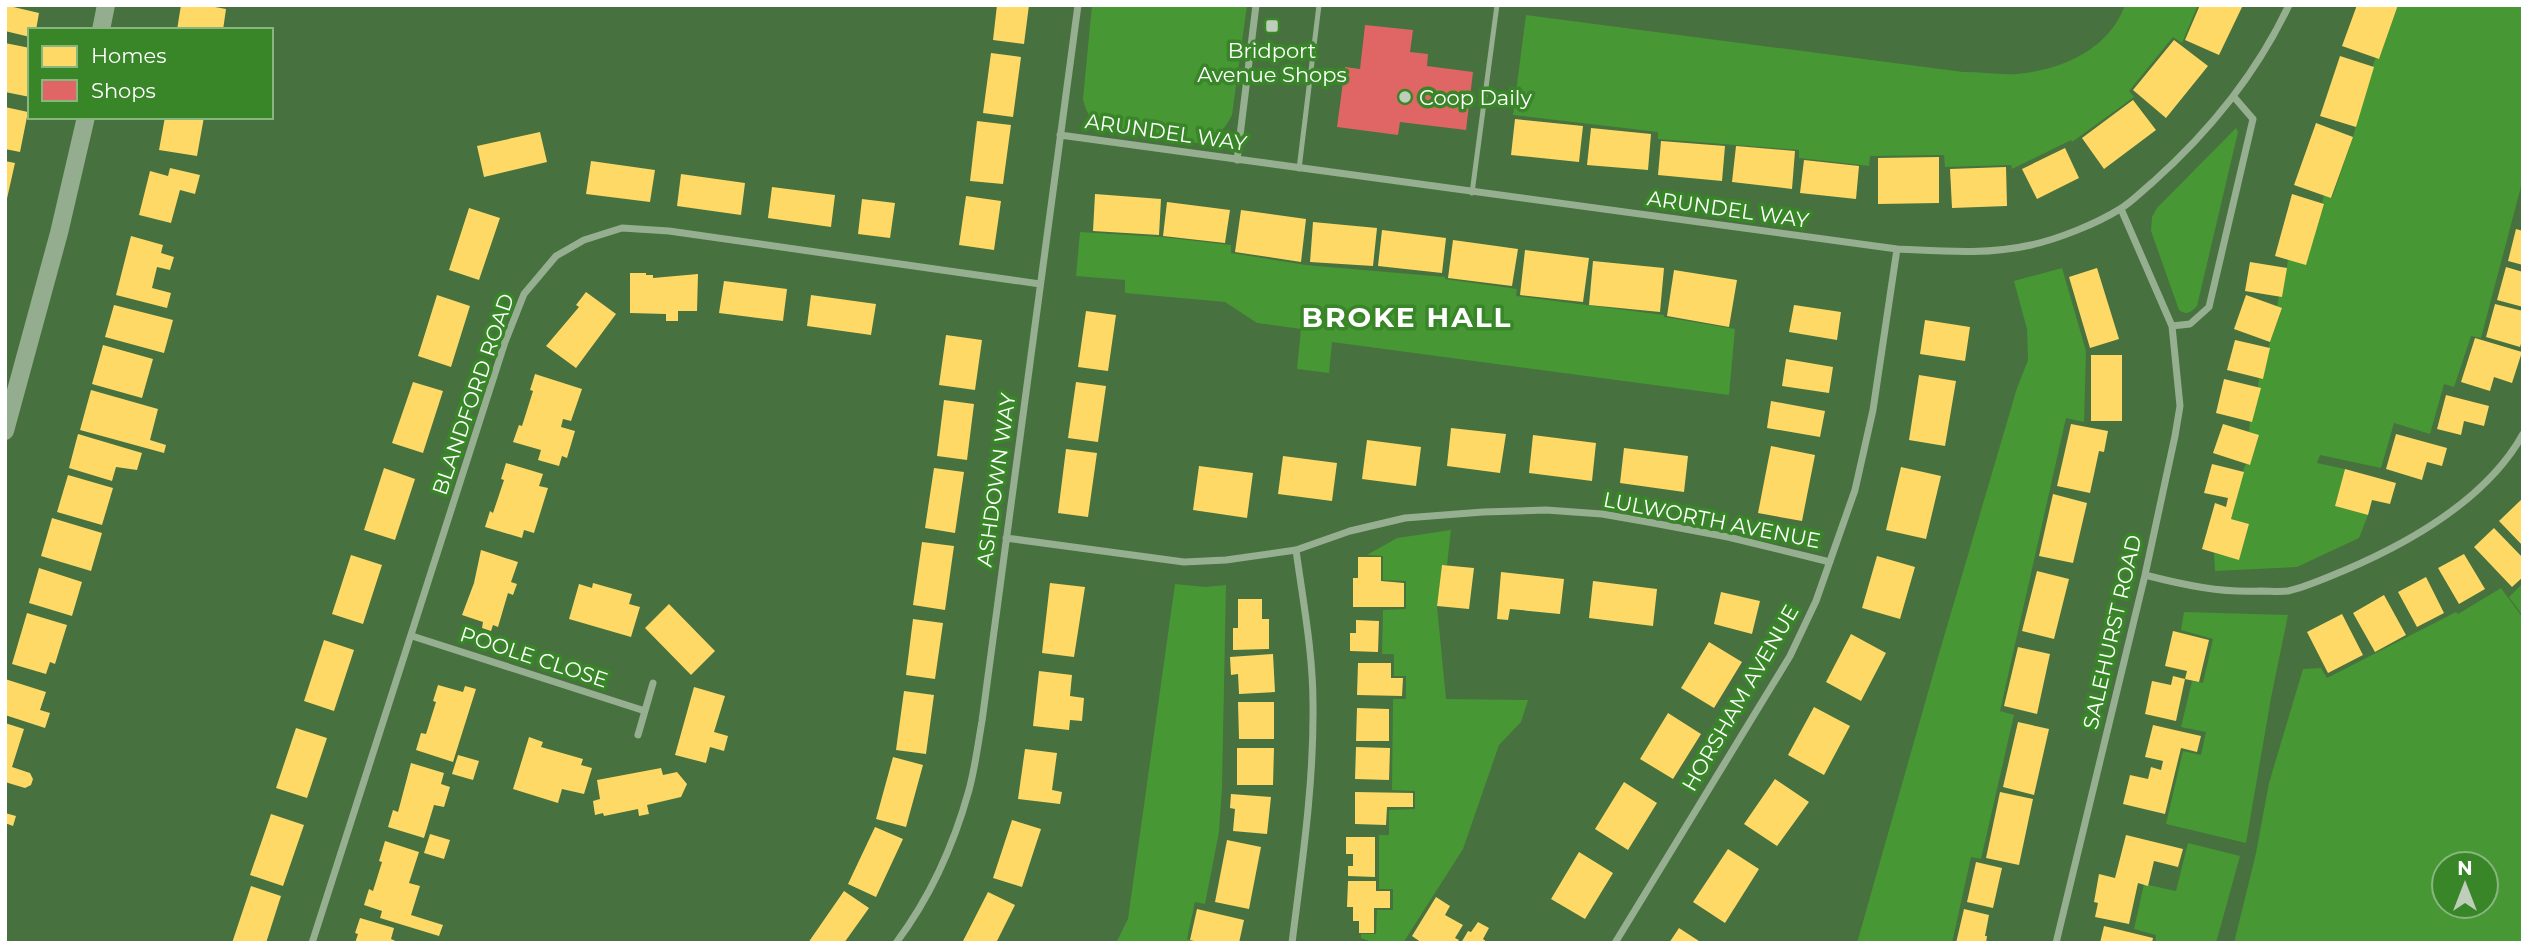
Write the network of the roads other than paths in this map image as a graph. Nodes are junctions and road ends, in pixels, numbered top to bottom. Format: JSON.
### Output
{"nodes":[{"id":1,"x":106,"y":5,"type":"edge"},
{"id":2,"x":1078,"y":5,"type":"edge"},
{"id":3,"x":1256,"y":5,"type":"edge"},
{"id":4,"x":1319,"y":5,"type":"edge"},
{"id":5,"x":1497,"y":5,"type":"edge"},
{"id":6,"x":2289,"y":5,"type":"edge"},
{"id":7,"x":101,"y":28,"type":"edge"},
{"id":8,"x":2234,"y":97,"type":"junction"},
{"id":9,"x":86,"y":119,"type":"edge"},
{"id":10,"x":1060,"y":135,"type":"junction"},
{"id":11,"x":1237,"y":160,"type":"junction"},
{"id":12,"x":1299,"y":169,"type":"junction"},
{"id":13,"x":1472,"y":193,"type":"junction"},
{"id":14,"x":2121,"y":209,"type":"junction"},
{"id":15,"x":1897,"y":249,"type":"junction"},
{"id":16,"x":1040,"y":284,"type":"junction"},
{"id":17,"x":2172,"y":326,"type":"junction"},
{"id":18,"x":5,"y":431,"type":"edge"},
{"id":19,"x":2523,"y":434,"type":"edge"},
{"id":20,"x":1006,"y":538,"type":"junction"},
{"id":21,"x":1296,"y":550,"type":"junction"},
{"id":22,"x":1830,"y":562,"type":"junction"},
{"id":23,"x":2145,"y":575,"type":"junction"},
{"id":24,"x":412,"y":636,"type":"junction"},
{"id":25,"x":653,"y":684,"type":"dead end"},
{"id":26,"x":645,"y":710,"type":"junction"},
{"id":27,"x":638,"y":735,"type":"dead end"},
{"id":28,"x":312,"y":943,"type":"edge"},
{"id":29,"x":896,"y":943,"type":"edge"},
{"id":30,"x":1292,"y":943,"type":"edge"},
{"id":31,"x":1615,"y":943,"type":"edge"},
{"id":32,"x":2056,"y":943,"type":"edge"}],
"edges":[{"from":1,"to":7,"type":"main road"},
{"from":2,"to":10,"type":"street","name":"ASHDOWN WAY"},
{"from":3,"to":11,"type":"street"},
{"from":4,"to":12,"type":"lane"},
{"from":5,"to":13,"type":"lane"},
{"from":6,"to":8,"type":"street","name":"ARUNDEL WAY"},
{"from":8,"to":14,"type":"street","name":"ARUNDEL WAY"},
{"from":8,"to":17,"type":"street"},
{"from":9,"to":18,"type":"main road"},
{"from":10,"to":11,"type":"street","name":"ARUNDEL WAY"},
{"from":10,"to":16,"type":"street","name":"ASHDOWN WAY"},
{"from":11,"to":12,"type":"street","name":"ARUNDEL WAY"},
{"from":12,"to":13,"type":"street","name":"ARUNDEL WAY"},
{"from":13,"to":15,"type":"street","name":"ARUNDEL WAY"},
{"from":14,"to":15,"type":"street","name":"ARUNDEL WAY"},
{"from":14,"to":17,"type":"street","name":"SALEHURST ROAD"},
{"from":15,"to":22,"type":"street","name":"HORSHAM AVENUE"},
{"from":16,"to":20,"type":"street","name":"ASHDOWN WAY"},
{"from":16,"to":24,"type":"street","name":"BLANDFORD ROAD"},
{"from":17,"to":23,"type":"street","name":"SALEHURST ROAD"},
{"from":19,"to":23,"type":"street"},
{"from":20,"to":21,"type":"street","name":"LULWORTH AVENUE"},
{"from":20,"to":29,"type":"street","name":"ASHDOWN WAY"},
{"from":21,"to":22,"type":"street","name":"LULWORTH AVENUE"},
{"from":21,"to":30,"type":"street"},
{"from":22,"to":31,"type":"street","name":"HORSHAM AVENUE"},
{"from":23,"to":32,"type":"street","name":"SALEHURST ROAD"},
{"from":24,"to":26,"type":"street","name":"POOLE CLOSE"},
{"from":24,"to":28,"type":"street","name":"BLANDFORD ROAD"},
{"from":25,"to":26,"type":"street"},
{"from":26,"to":27,"type":"street"}]}
